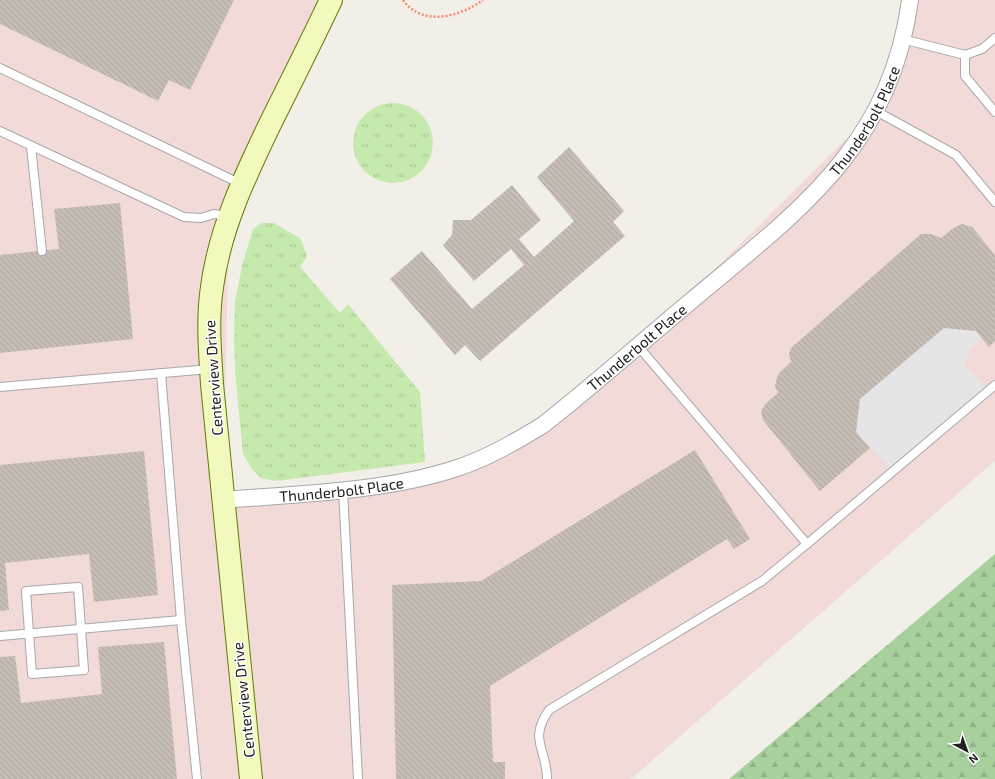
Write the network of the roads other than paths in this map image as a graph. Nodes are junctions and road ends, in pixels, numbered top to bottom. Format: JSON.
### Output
{"nodes":[{"id":1,"x":331,"y":0,"type":"edge"},
{"id":2,"x":910,"y":0,"type":"edge"},
{"id":3,"x":995,"y":38,"type":"edge"},
{"id":4,"x":902,"y":39,"type":"junction"},
{"id":5,"x":965,"y":55,"type":"junction"},
{"id":6,"x":0,"y":68,"type":"edge"},
{"id":7,"x":876,"y":111,"type":"junction"},
{"id":8,"x":995,"y":112,"type":"edge"},
{"id":9,"x":0,"y":131,"type":"edge"},
{"id":10,"x":31,"y":146,"type":"junction"},
{"id":11,"x":242,"y":184,"type":"junction"},
{"id":12,"x":995,"y":202,"type":"edge"},
{"id":13,"x":229,"y":216,"type":"junction"},
{"id":14,"x":42,"y":251,"type":"dead end"},
{"id":15,"x":638,"y":346,"type":"junction"},
{"id":16,"x":211,"y":369,"type":"junction"},
{"id":17,"x":161,"y":373,"type":"junction"},
{"id":18,"x":995,"y":385,"type":"edge"},
{"id":19,"x":0,"y":387,"type":"edge"},
{"id":20,"x":343,"y":490,"type":"junction"},
{"id":21,"x":223,"y":500,"type":"junction"},
{"id":22,"x":807,"y":544,"type":"junction"},
{"id":23,"x":181,"y":620,"type":"junction"},
{"id":24,"x":81,"y":629,"type":"junction"},
{"id":25,"x":30,"y":634,"type":"junction"},
{"id":26,"x":0,"y":636,"type":"edge"},
{"id":27,"x":197,"y":779,"type":"edge"},
{"id":28,"x":251,"y":779,"type":"edge"},
{"id":29,"x":358,"y":779,"type":"edge"},
{"id":30,"x":547,"y":779,"type":"edge"}],
"edges":[{"from":1,"to":11,"type":"street","name":"Centerview Drive"},
{"from":2,"to":4,"type":"street","name":"Thunderbolt Place"},
{"from":3,"to":5,"type":"lane"},
{"from":4,"to":5,"type":"lane"},
{"from":4,"to":7,"type":"street","name":"Thunderbolt Place"},
{"from":5,"to":8,"type":"lane"},
{"from":6,"to":11,"type":"lane"},
{"from":7,"to":12,"type":"lane"},
{"from":7,"to":15,"type":"street","name":"Thunderbolt Place"},
{"from":9,"to":10,"type":"lane"},
{"from":10,"to":13,"type":"lane"},
{"from":10,"to":14,"type":"lane"},
{"from":11,"to":13,"type":"street","name":"Centerview Drive"},
{"from":13,"to":16,"type":"street","name":"Centerview Drive"},
{"from":15,"to":20,"type":"street","name":"Thunderbolt Place"},
{"from":15,"to":22,"type":"lane"},
{"from":16,"to":17,"type":"lane"},
{"from":16,"to":21,"type":"street","name":"Centerview Drive"},
{"from":17,"to":19,"type":"lane"},
{"from":17,"to":23,"type":"lane"},
{"from":18,"to":22,"type":"lane"},
{"from":20,"to":21,"type":"street","name":"Thunderbolt Place"},
{"from":20,"to":29,"type":"lane"},
{"from":21,"to":28,"type":"street","name":"Centerview Drive"},
{"from":22,"to":30,"type":"lane"},
{"from":23,"to":24,"type":"lane"},
{"from":23,"to":27,"type":"lane"},
{"from":24,"to":25,"type":"lane"},
{"from":24,"to":25,"type":"lane"},
{"from":24,"to":25,"type":"lane"},
{"from":25,"to":26,"type":"lane"}]}
